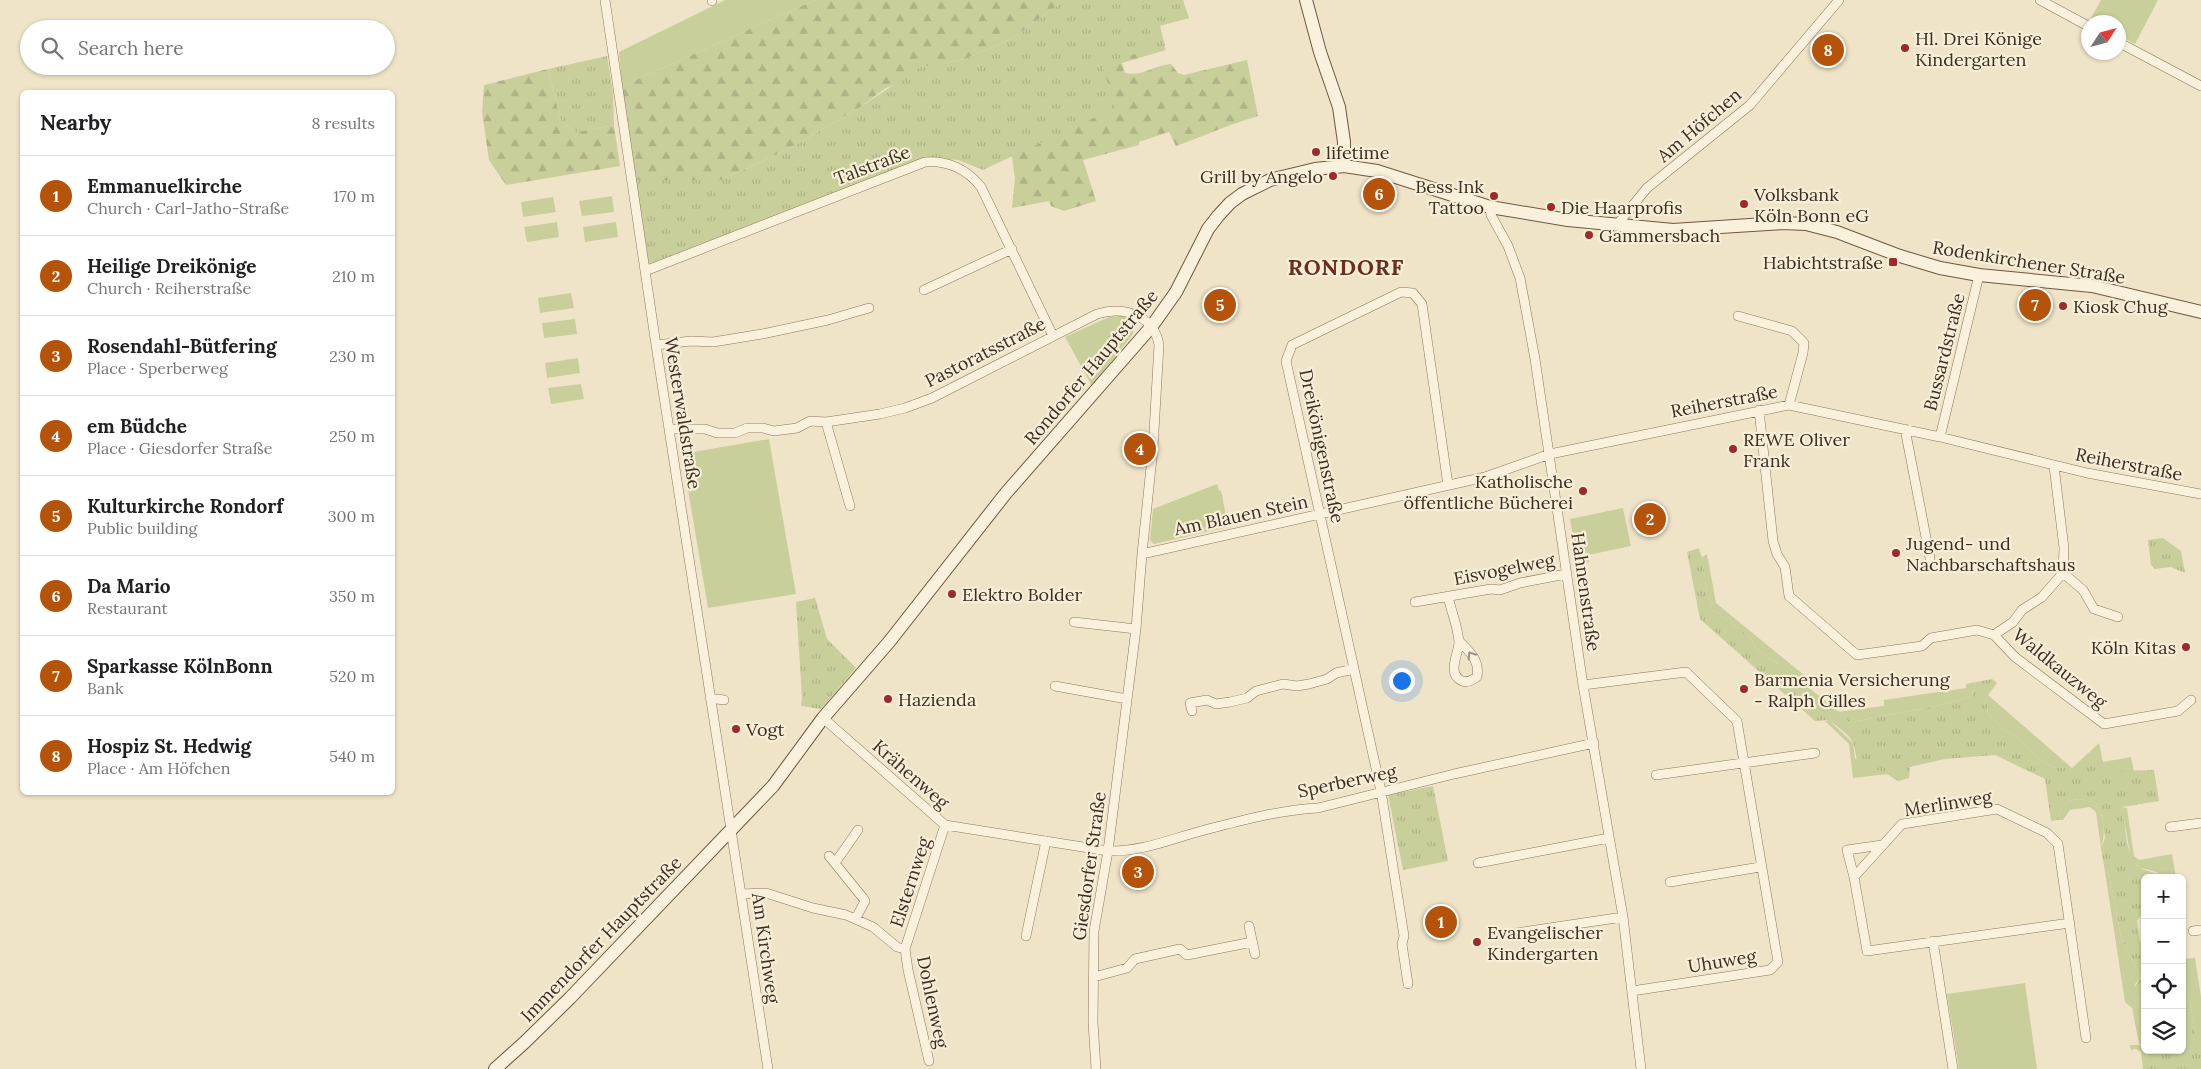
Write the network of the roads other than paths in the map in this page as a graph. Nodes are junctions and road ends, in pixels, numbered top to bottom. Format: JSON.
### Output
{"nodes":[{"id":1,"x":605,"y":0,"type":"edge"},
{"id":2,"x":1306,"y":0,"type":"edge"},
{"id":3,"x":1840,"y":0,"type":"edge"},
{"id":4,"x":2040,"y":0,"type":"edge"},
{"id":5,"x":2081,"y":22,"type":"edge"},
{"id":6,"x":2126,"y":46,"type":"edge"},
{"id":7,"x":2201,"y":86,"type":"edge"},
{"id":8,"x":1344,"y":166,"type":"junction"},
{"id":9,"x":1490,"y":207,"type":"junction"},
{"id":10,"x":1616,"y":226,"type":"junction"},
{"id":11,"x":1012,"y":249,"type":"junction"},
{"id":12,"x":645,"y":271,"type":"junction"},
{"id":13,"x":1980,"y":275,"type":"junction"},
{"id":14,"x":924,"y":290,"type":"dead end"},
{"id":15,"x":869,"y":308,"type":"dead end"},
{"id":16,"x":2201,"y":312,"type":"edge"},
{"id":17,"x":1738,"y":316,"type":"dead end"},
{"id":18,"x":1152,"y":326,"type":"junction"},
{"id":19,"x":1053,"y":336,"type":"junction"},
{"id":20,"x":656,"y":345,"type":"junction"},
{"id":21,"x":1788,"y":404,"type":"junction"},
{"id":22,"x":1759,"y":410,"type":"junction"},
{"id":23,"x":826,"y":422,"type":"junction"},
{"id":24,"x":669,"y":428,"type":"junction"},
{"id":25,"x":1904,"y":429,"type":"junction"},
{"id":26,"x":1940,"y":437,"type":"junction"},
{"id":27,"x":1550,"y":454,"type":"junction"},
{"id":28,"x":2054,"y":466,"type":"junction"},
{"id":29,"x":1448,"y":485,"type":"junction"},
{"id":30,"x":2201,"y":494,"type":"edge"},
{"id":31,"x":850,"y":506,"type":"dead end"},
{"id":32,"x":1320,"y":514,"type":"junction"},
{"id":33,"x":1142,"y":554,"type":"junction"},
{"id":34,"x":1930,"y":558,"type":"dead end"},
{"id":35,"x":2063,"y":573,"type":"junction"},
{"id":36,"x":1566,"y":574,"type":"junction"},
{"id":37,"x":1448,"y":596,"type":"junction"},
{"id":38,"x":1415,"y":602,"type":"dead end"},
{"id":39,"x":2118,"y":616,"type":"dead end"},
{"id":40,"x":1074,"y":622,"type":"dead end"},
{"id":41,"x":1136,"y":629,"type":"junction"},
{"id":42,"x":1994,"y":635,"type":"junction"},
{"id":43,"x":1459,"y":641,"type":"dead end"},
{"id":44,"x":1354,"y":669,"type":"junction"},
{"id":45,"x":1583,"y":685,"type":"junction"},
{"id":46,"x":1055,"y":686,"type":"dead end"},
{"id":47,"x":710,"y":698,"type":"junction"},
{"id":48,"x":1127,"y":699,"type":"junction"},
{"id":49,"x":724,"y":700,"type":"dead end"},
{"id":50,"x":2191,"y":700,"type":"dead end"},
{"id":51,"x":1192,"y":711,"type":"dead end"},
{"id":52,"x":824,"y":718,"type":"junction"},
{"id":53,"x":1594,"y":743,"type":"junction"},
{"id":54,"x":1815,"y":753,"type":"dead end"},
{"id":55,"x":1744,"y":764,"type":"junction"},
{"id":56,"x":1656,"y":775,"type":"dead end"},
{"id":57,"x":1381,"y":791,"type":"junction"},
{"id":58,"x":2201,"y":823,"type":"edge"},
{"id":59,"x":945,"y":825,"type":"junction"},
{"id":60,"x":2170,"y":827,"type":"dead end"},
{"id":61,"x":858,"y":830,"type":"dead end"},
{"id":62,"x":730,"y":832,"type":"junction"},
{"id":63,"x":1609,"y":838,"type":"junction"},
{"id":64,"x":1046,"y":841,"type":"junction"},
{"id":65,"x":1882,"y":845,"type":"junction"},
{"id":66,"x":1108,"y":851,"type":"junction"},
{"id":67,"x":1478,"y":863,"type":"dead end"},
{"id":68,"x":1760,"y":867,"type":"junction"},
{"id":69,"x":1854,"y":877,"type":"junction"},
{"id":70,"x":1670,"y":882,"type":"dead end"},
{"id":71,"x":742,"y":894,"type":"junction"},
{"id":72,"x":1623,"y":917,"type":"junction"},
{"id":73,"x":856,"y":918,"type":"junction"},
{"id":74,"x":2070,"y":923,"type":"junction"},
{"id":75,"x":1249,"y":926,"type":"dead end"},
{"id":76,"x":1516,"y":933,"type":"dead end"},
{"id":77,"x":1026,"y":936,"type":"dead end"},
{"id":78,"x":1933,"y":941,"type":"junction"},
{"id":79,"x":1252,"y":942,"type":"junction"},
{"id":80,"x":906,"y":949,"type":"junction"},
{"id":81,"x":1255,"y":954,"type":"dead end"},
{"id":82,"x":1094,"y":977,"type":"junction"},
{"id":83,"x":1408,"y":984,"type":"dead end"},
{"id":84,"x":1632,"y":991,"type":"junction"},
{"id":85,"x":2086,"y":1038,"type":"dead end"},
{"id":86,"x":929,"y":1061,"type":"dead end"},
{"id":87,"x":495,"y":1069,"type":"edge"},
{"id":88,"x":768,"y":1069,"type":"edge"},
{"id":89,"x":1096,"y":1069,"type":"edge"},
{"id":90,"x":1641,"y":1069,"type":"edge"},
{"id":91,"x":1953,"y":1069,"type":"edge"}],
"edges":[{"from":1,"to":12,"type":"street","name":"Westerwaldstraße"},
{"from":2,"to":8,"type":"street"},
{"from":3,"to":10,"type":"street","name":"Am Höfchen"},
{"from":4,"to":5,"type":"street"},
{"from":6,"to":7,"type":"street"},
{"from":8,"to":9,"type":"street","name":"Rondorfer Hauptstraße"},
{"from":8,"to":18,"type":"street","name":"Rondorfer Hauptstraße"},
{"from":9,"to":10,"type":"street","name":"Rondorfer Hauptstraße"},
{"from":9,"to":27,"type":"street","name":"Hahnenstraße"},
{"from":10,"to":13,"type":"street","name":"Rodenkirchener Straße"},
{"from":11,"to":12,"type":"street","name":"Talstraße"},
{"from":11,"to":14,"type":"street"},
{"from":11,"to":19,"type":"street","name":"Talstraße"},
{"from":12,"to":20,"type":"street","name":"Westerwaldstraße"},
{"from":13,"to":16,"type":"street","name":"Rodenkirchener Straße"},
{"from":13,"to":26,"type":"street","name":"Bussardstraße"},
{"from":15,"to":20,"type":"street"},
{"from":17,"to":21,"type":"street"},
{"from":18,"to":19,"type":"street","name":"Pastoratsstraße"},
{"from":18,"to":33,"type":"street","name":"Giesdorfer Straße"},
{"from":18,"to":52,"type":"street","name":"Rondorfer Hauptstraße"},
{"from":19,"to":23,"type":"street","name":"Pastoratsstraße"},
{"from":20,"to":24,"type":"street","name":"Westerwaldstraße"},
{"from":21,"to":22,"type":"street","name":"Reiherstraße"},
{"from":21,"to":25,"type":"street","name":"Reiherstraße"},
{"from":22,"to":27,"type":"street","name":"Reiherstraße"},
{"from":22,"to":42,"type":"street","name":"Waldkauzweg"},
{"from":23,"to":24,"type":"street","name":"Pastoratsstraße"},
{"from":23,"to":31,"type":"street"},
{"from":24,"to":47,"type":"street","name":"Westerwaldstraße"},
{"from":25,"to":26,"type":"street","name":"Reiherstraße"},
{"from":25,"to":34,"type":"street"},
{"from":26,"to":28,"type":"street","name":"Reiherstraße"},
{"from":27,"to":29,"type":"street","name":"Am Blauen Stein"},
{"from":27,"to":36,"type":"street","name":"Hahnenstraße"},
{"from":28,"to":30,"type":"street","name":"Reiherstraße"},
{"from":28,"to":35,"type":"street"},
{"from":29,"to":32,"type":"street","name":"Am Blauen Stein"},
{"from":29,"to":32,"type":"street","name":"Dreikönigenstraße"},
{"from":32,"to":33,"type":"street","name":"Am Blauen Stein"},
{"from":32,"to":44,"type":"street","name":"Dreikönigenstraße"},
{"from":33,"to":41,"type":"street","name":"Giesdorfer Straße"},
{"from":35,"to":39,"type":"street"},
{"from":35,"to":42,"type":"street","name":"Waldkauzweg"},
{"from":36,"to":37,"type":"street","name":"Eisvogelweg"},
{"from":36,"to":45,"type":"street","name":"Hahnenstraße"},
{"from":37,"to":38,"type":"street","name":"Eisvogelweg"},
{"from":37,"to":43,"type":"street","name":"Eisvogelweg"},
{"from":40,"to":41,"type":"street"},
{"from":41,"to":48,"type":"street","name":"Giesdorfer Straße"},
{"from":42,"to":50,"type":"street","name":"Waldkauzweg"},
{"from":44,"to":51,"type":"street"},
{"from":44,"to":57,"type":"street","name":"Dreikönigenstraße"},
{"from":45,"to":53,"type":"street","name":"Hahnenstraße"},
{"from":45,"to":55,"type":"street","name":"Uhuweg"},
{"from":46,"to":48,"type":"street"},
{"from":47,"to":49,"type":"street"},
{"from":47,"to":62,"type":"street","name":"Westerwaldstraße"},
{"from":48,"to":66,"type":"street","name":"Giesdorfer Straße"},
{"from":52,"to":59,"type":"street","name":"Krähenweg"},
{"from":52,"to":62,"type":"street","name":"Rondorfer Hauptstraße"},
{"from":53,"to":57,"type":"street","name":"Sperberweg"},
{"from":53,"to":63,"type":"street","name":"Hahnenstraße"},
{"from":54,"to":55,"type":"street"},
{"from":55,"to":56,"type":"street"},
{"from":55,"to":68,"type":"street","name":"Uhuweg"},
{"from":57,"to":66,"type":"street","name":"Sperberweg"},
{"from":57,"to":83,"type":"street","name":"Dreikönigenstraße"},
{"from":58,"to":60,"type":"street"},
{"from":59,"to":64,"type":"street","name":"Krähenweg"},
{"from":59,"to":80,"type":"street","name":"Elsternweg"},
{"from":61,"to":73,"type":"street"},
{"from":62,"to":71,"type":"street","name":"Am Kirchweg"},
{"from":62,"to":87,"type":"street","name":"Immendorfer Hauptstraße"},
{"from":63,"to":67,"type":"street"},
{"from":63,"to":72,"type":"street","name":"Hahnenstraße"},
{"from":64,"to":66,"type":"street","name":"Krähenweg"},
{"from":64,"to":77,"type":"street"},
{"from":65,"to":69,"type":"street","name":"Merlinweg"},
{"from":65,"to":69,"type":"street"},
{"from":65,"to":74,"type":"street","name":"Merlinweg"},
{"from":66,"to":82,"type":"street","name":"Giesdorfer Straße"},
{"from":68,"to":70,"type":"street"},
{"from":68,"to":84,"type":"street","name":"Uhuweg"},
{"from":69,"to":78,"type":"street"},
{"from":71,"to":73,"type":"street","name":"Dohlenweg"},
{"from":71,"to":88,"type":"street","name":"Am Kirchweg"},
{"from":72,"to":76,"type":"street"},
{"from":72,"to":84,"type":"street","name":"Hahnenstraße"},
{"from":73,"to":80,"type":"street","name":"Dohlenweg"},
{"from":74,"to":78,"type":"street"},
{"from":74,"to":85,"type":"street","name":"Merlinweg"},
{"from":75,"to":79,"type":"street"},
{"from":78,"to":91,"type":"street"},
{"from":79,"to":81,"type":"street"},
{"from":79,"to":82,"type":"street"},
{"from":80,"to":86,"type":"street","name":"Dohlenweg"},
{"from":82,"to":89,"type":"street","name":"Giesdorfer Straße"},
{"from":84,"to":90,"type":"street","name":"Hahnenstraße"}]}
